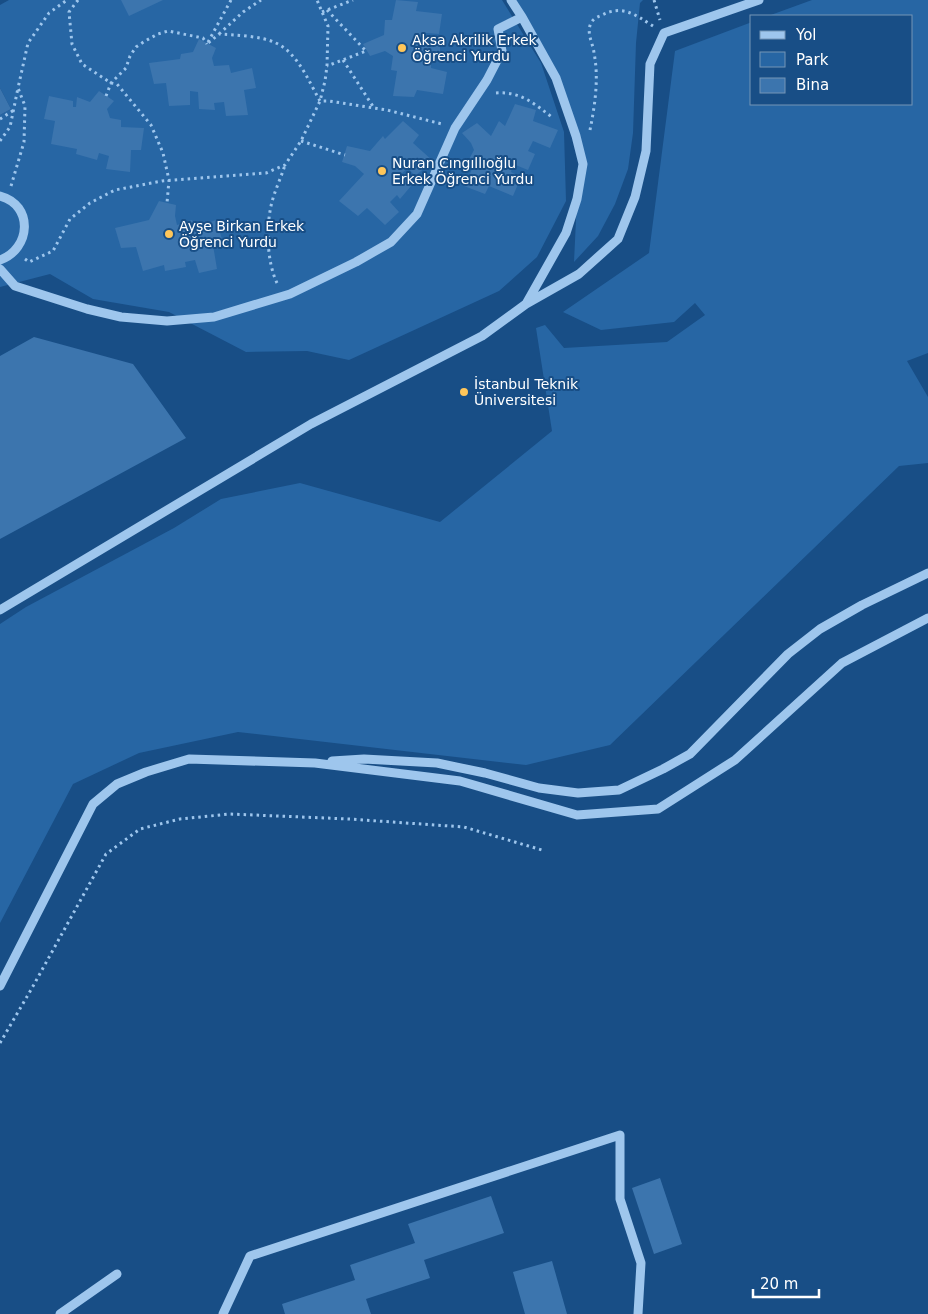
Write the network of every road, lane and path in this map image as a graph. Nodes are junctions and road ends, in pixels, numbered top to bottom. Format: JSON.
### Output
{"nodes":[{"id":1,"x":67,"y":0,"type":"edge"},
{"id":2,"x":78,"y":0,"type":"edge"},
{"id":3,"x":232,"y":0,"type":"edge"},
{"id":4,"x":261,"y":0,"type":"edge"},
{"id":5,"x":317,"y":0,"type":"edge"},
{"id":6,"x":353,"y":0,"type":"edge"},
{"id":7,"x":511,"y":0,"type":"edge"},
{"id":8,"x":759,"y":0,"type":"edge"},
{"id":9,"x":327,"y":10,"type":"junction"},
{"id":10,"x":322,"y":12,"type":"junction"},
{"id":11,"x":522,"y":17,"type":"junction"},
{"id":12,"x":664,"y":33,"type":"junction"},
{"id":13,"x":218,"y":34,"type":"junction"},
{"id":14,"x":208,"y":44,"type":"junction"},
{"id":15,"x":343,"y":60,"type":"junction"},
{"id":16,"x":327,"y":66,"type":"junction"},
{"id":17,"x":111,"y":83,"type":"junction"},
{"id":18,"x":18,"y":88,"type":"junction"},
{"id":19,"x":106,"y":96,"type":"dead end"},
{"id":20,"x":473,"y":100,"type":"junction"},
{"id":21,"x":320,"y":101,"type":"junction"},
{"id":22,"x":374,"y":108,"type":"junction"},
{"id":23,"x":14,"y":110,"type":"junction"},
{"id":24,"x":0,"y":119,"type":"edge"},
{"id":25,"x":454,"y":128,"type":"junction"},
{"id":26,"x":576,"y":136,"type":"junction"},
{"id":27,"x":0,"y":141,"type":"edge"},
{"id":28,"x":301,"y":142,"type":"junction"},
{"id":29,"x":345,"y":155,"type":"dead end"},
{"id":30,"x":285,"y":165,"type":"junction"},
{"id":31,"x":169,"y":180,"type":"junction"},
{"id":32,"x":3,"y":197,"type":"edge"},
{"id":33,"x":167,"y":203,"type":"dead end"},
{"id":34,"x":15,"y":251,"type":"junction"},
{"id":35,"x":0,"y":260,"type":"edge"},
{"id":36,"x":0,"y":269,"type":"edge"},
{"id":37,"x":290,"y":294,"type":"junction"},
{"id":38,"x":526,"y":304,"type":"junction"},
{"id":39,"x":928,"y":573,"type":"edge"},
{"id":40,"x":0,"y":610,"type":"edge"},
{"id":41,"x":928,"y":618,"type":"edge"},
{"id":42,"x":315,"y":763,"type":"junction"},
{"id":43,"x":542,"y":850,"type":"dead end"},
{"id":44,"x":0,"y":986,"type":"edge"},
{"id":45,"x":0,"y":1043,"type":"edge"},
{"id":46,"x":118,"y":1274,"type":"dead end"},
{"id":47,"x":60,"y":1314,"type":"edge"},
{"id":48,"x":223,"y":1314,"type":"edge"},
{"id":49,"x":638,"y":1314,"type":"edge"}],
"edges":[{"from":1,"to":18,"type":"path"},
{"from":2,"to":17,"type":"path"},
{"from":3,"to":14,"type":"path"},
{"from":4,"to":13,"type":"path"},
{"from":5,"to":10,"type":"path"},
{"from":6,"to":9,"type":"path"},
{"from":7,"to":11,"type":"street"},
{"from":8,"to":12,"type":"street"},
{"from":9,"to":10,"type":"path"},
{"from":9,"to":15,"type":"path"},
{"from":10,"to":16,"type":"path"},
{"from":11,"to":20,"type":"street"},
{"from":11,"to":26,"type":"street"},
{"from":12,"to":26,"type":"path"},
{"from":12,"to":38,"type":"street"},
{"from":13,"to":14,"type":"path"},
{"from":13,"to":21,"type":"path"},
{"from":14,"to":17,"type":"path"},
{"from":15,"to":16,"type":"path"},
{"from":15,"to":22,"type":"path"},
{"from":16,"to":21,"type":"path"},
{"from":17,"to":19,"type":"path"},
{"from":17,"to":31,"type":"path"},
{"from":18,"to":23,"type":"path"},
{"from":18,"to":32,"type":"path"},
{"from":20,"to":25,"type":"street"},
{"from":20,"to":26,"type":"path"},
{"from":21,"to":22,"type":"path"},
{"from":21,"to":28,"type":"path"},
{"from":22,"to":25,"type":"path"},
{"from":23,"to":24,"type":"path"},
{"from":23,"to":27,"type":"path"},
{"from":25,"to":37,"type":"street"},
{"from":26,"to":38,"type":"street"},
{"from":28,"to":29,"type":"path"},
{"from":28,"to":30,"type":"path"},
{"from":30,"to":31,"type":"path"},
{"from":30,"to":37,"type":"path"},
{"from":31,"to":33,"type":"path"},
{"from":31,"to":34,"type":"path"},
{"from":32,"to":34,"type":"street"},
{"from":34,"to":35,"type":"street"},
{"from":36,"to":37,"type":"street"},
{"from":38,"to":40,"type":"street"},
{"from":39,"to":42,"type":"street"},
{"from":41,"to":42,"type":"street"},
{"from":42,"to":44,"type":"street"},
{"from":43,"to":45,"type":"path"},
{"from":46,"to":47,"type":"street"},
{"from":48,"to":49,"type":"street"}]}
